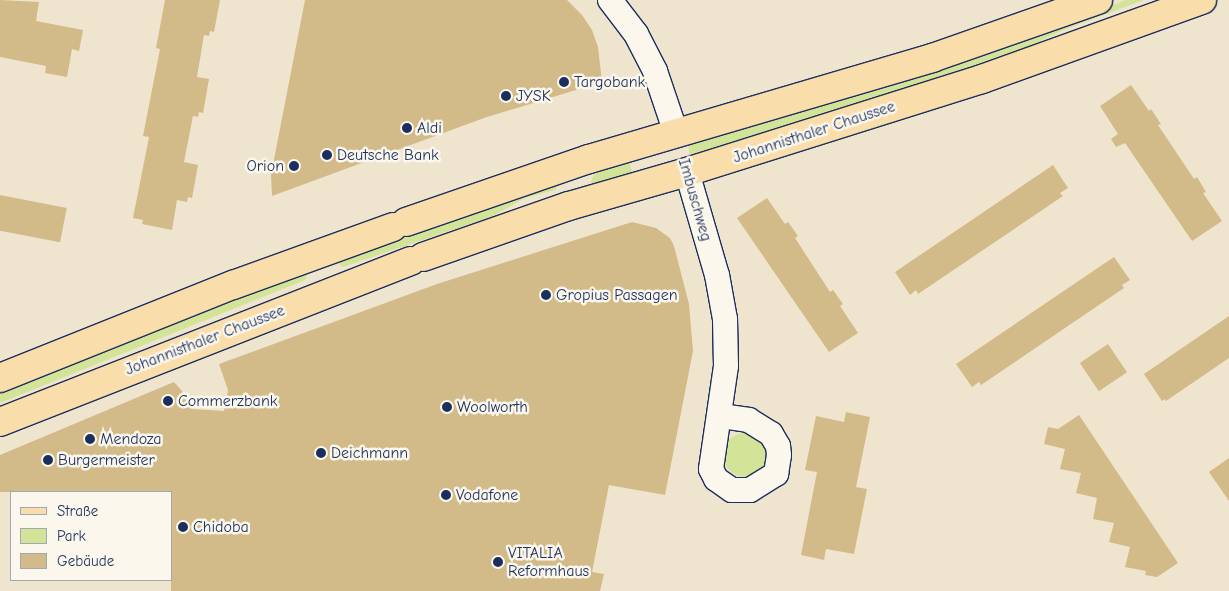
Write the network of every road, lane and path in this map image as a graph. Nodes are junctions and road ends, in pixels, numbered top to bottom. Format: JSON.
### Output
{"nodes":[{"id":1,"x":610,"y":0,"type":"edge"},
{"id":2,"x":1098,"y":0,"type":"edge"},
{"id":3,"x":1202,"y":0,"type":"edge"},
{"id":4,"x":676,"y":133,"type":"junction"},
{"id":5,"x":687,"y":172,"type":"junction"},
{"id":6,"x":0,"y":378,"type":"edge"},
{"id":7,"x":720,"y":416,"type":"junction"},
{"id":8,"x":0,"y":422,"type":"edge"}],
"edges":[{"from":1,"to":4,"type":"street","name":"Imbuschweg"},
{"from":2,"to":4,"type":"main road"},
{"from":3,"to":5,"type":"main road","name":"Johannisthaler Chaussee"},
{"from":4,"to":5,"type":"main road","name":"Imbuschweg"},
{"from":4,"to":6,"type":"main road"},
{"from":5,"to":7,"type":"street","name":"Imbuschweg"},
{"from":5,"to":8,"type":"main road","name":"Johannisthaler Chaussee"},
{"from":7,"to":7,"type":"street","name":"Imbuschweg"}]}
